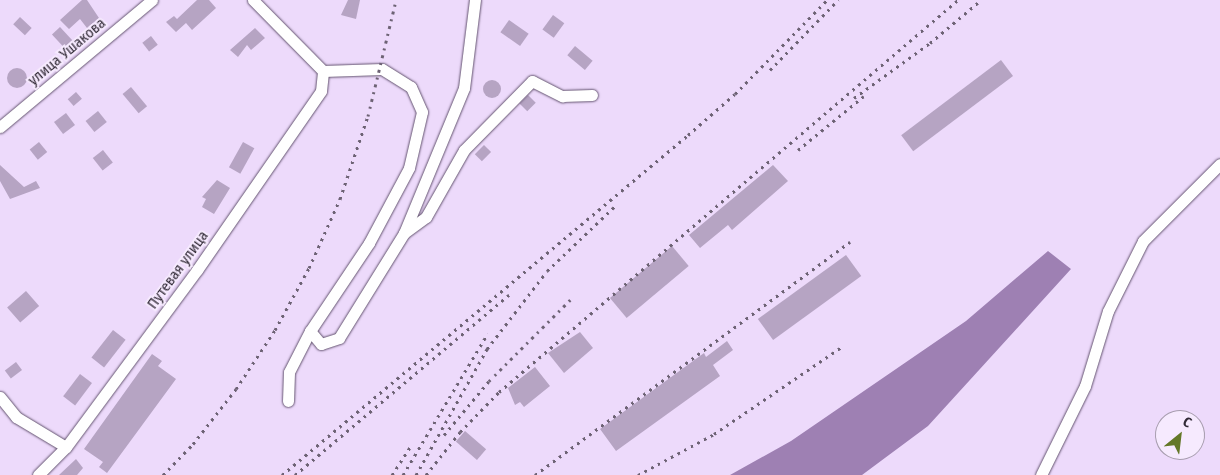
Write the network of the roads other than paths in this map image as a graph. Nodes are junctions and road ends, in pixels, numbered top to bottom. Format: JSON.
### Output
{"nodes":[{"id":1,"x":152,"y":0,"type":"edge"},
{"id":2,"x":253,"y":0,"type":"edge"},
{"id":3,"x":475,"y":0,"type":"edge"},
{"id":4,"x":323,"y":71,"type":"junction"},
{"id":5,"x":592,"y":96,"type":"dead end"},
{"id":6,"x":0,"y":126,"type":"edge"},
{"id":7,"x":1220,"y":164,"type":"edge"},
{"id":8,"x":404,"y":233,"type":"junction"},
{"id":9,"x":310,"y":331,"type":"junction"},
{"id":10,"x":0,"y":397,"type":"edge"},
{"id":11,"x":288,"y":401,"type":"dead end"},
{"id":12,"x":66,"y":446,"type":"junction"},
{"id":13,"x":38,"y":475,"type":"edge"},
{"id":14,"x":1040,"y":475,"type":"edge"}],
"edges":[{"from":1,"to":6,"type":"street","name":"улица Ушакова"},
{"from":2,"to":4,"type":"street"},
{"from":3,"to":8,"type":"street"},
{"from":4,"to":9,"type":"street"},
{"from":4,"to":12,"type":"street","name":"Путевая улица"},
{"from":5,"to":8,"type":"street"},
{"from":7,"to":14,"type":"street"},
{"from":8,"to":9,"type":"street"},
{"from":9,"to":11,"type":"street"},
{"from":10,"to":12,"type":"street"},
{"from":12,"to":13,"type":"street","name":"Путевая улица"}]}
